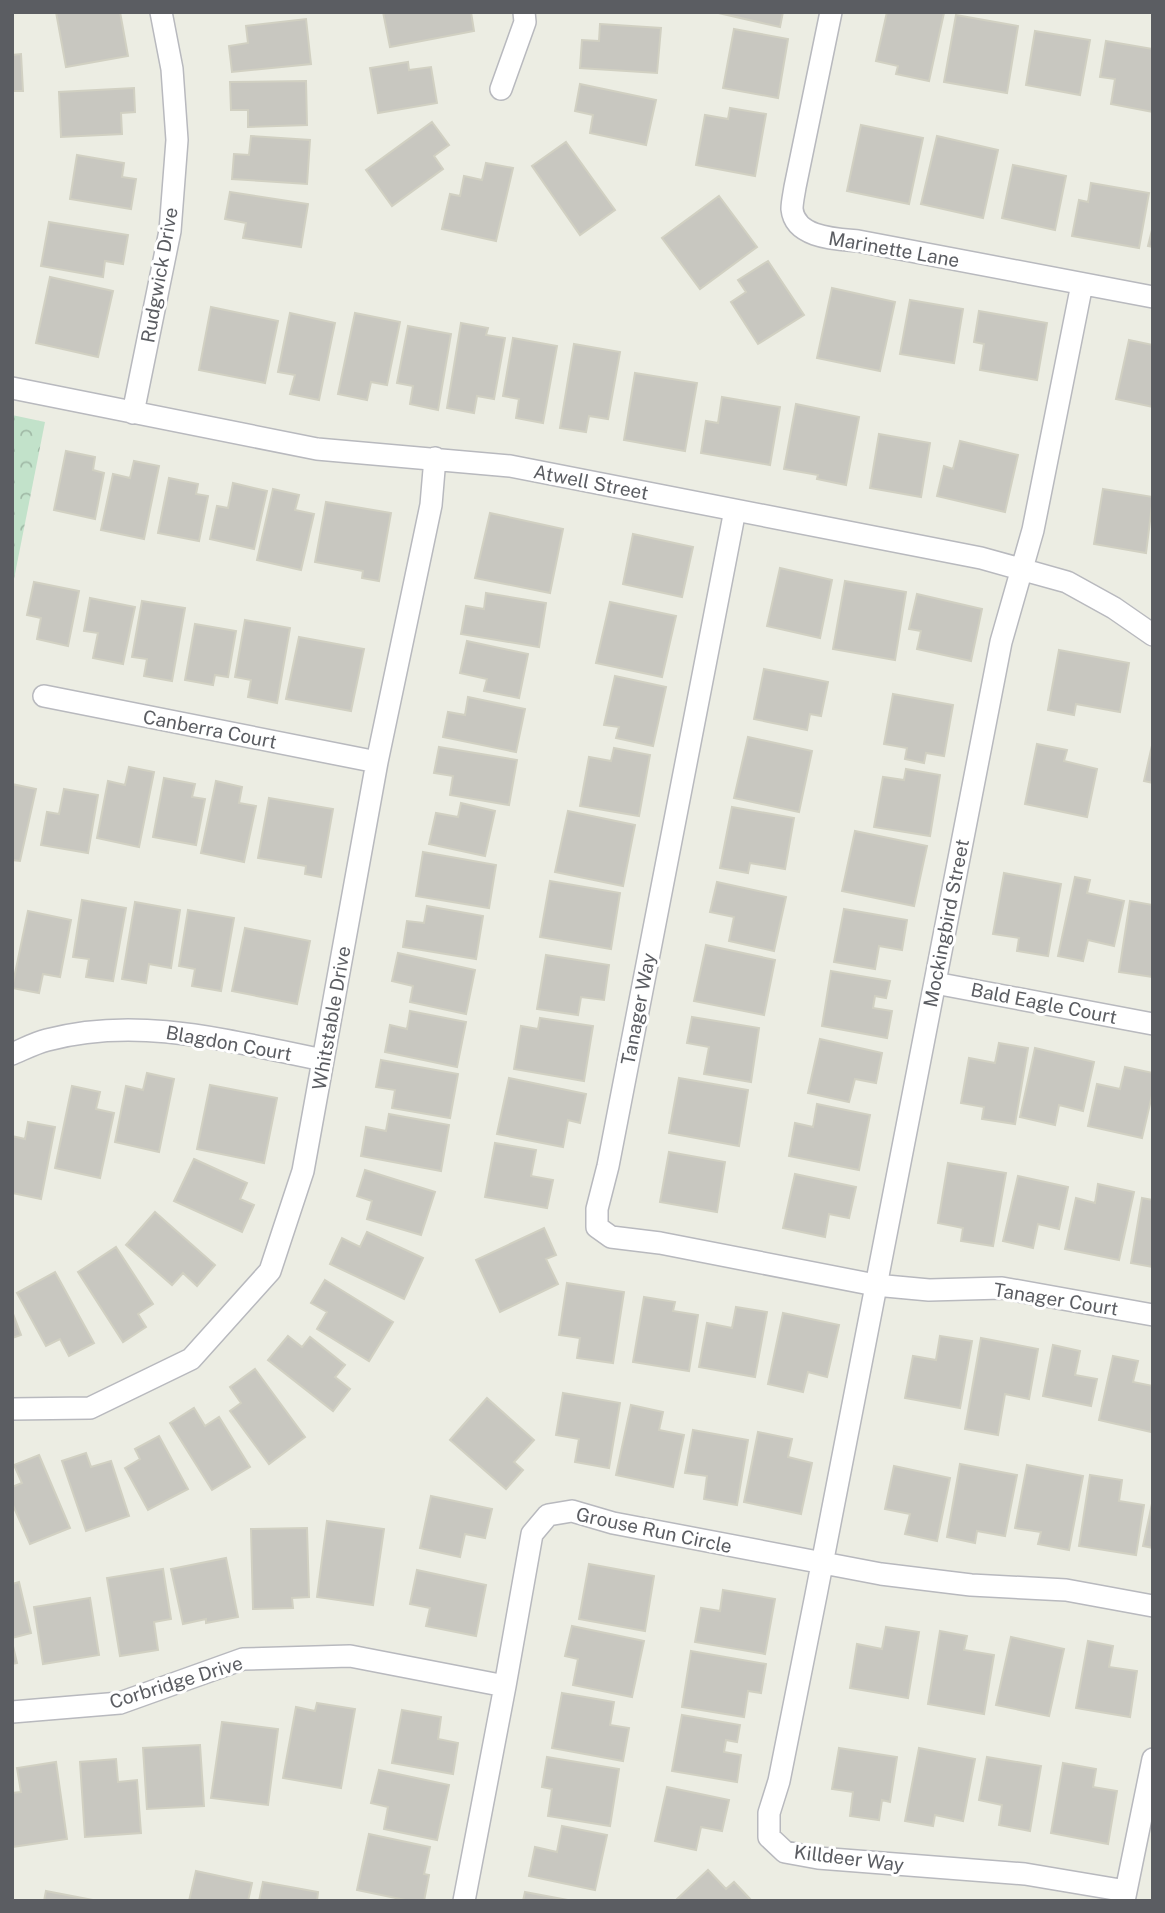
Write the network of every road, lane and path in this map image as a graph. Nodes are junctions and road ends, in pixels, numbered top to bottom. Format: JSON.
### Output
{"nodes":[{"id":1,"x":161,"y":12,"type":"edge"},
{"id":2,"x":524,"y":12,"type":"edge"},
{"id":3,"x":831,"y":12,"type":"edge"},
{"id":4,"x":501,"y":89,"type":"dead end"},
{"id":5,"x":1082,"y":284,"type":"junction"},
{"id":6,"x":1153,"y":298,"type":"edge"},
{"id":7,"x":12,"y":388,"type":"edge"},
{"id":8,"x":133,"y":413,"type":"junction"},
{"id":9,"x":435,"y":458,"type":"junction"},
{"id":10,"x":735,"y":510,"type":"junction"},
{"id":11,"x":1021,"y":568,"type":"junction"},
{"id":12,"x":1153,"y":635,"type":"edge"},
{"id":13,"x":44,"y":696,"type":"dead end"},
{"id":14,"x":377,"y":762,"type":"junction"},
{"id":15,"x":935,"y":983,"type":"junction"},
{"id":16,"x":1153,"y":1024,"type":"edge"},
{"id":17,"x":12,"y":1054,"type":"edge"},
{"id":18,"x":323,"y":1060,"type":"junction"},
{"id":19,"x":876,"y":1285,"type":"junction"},
{"id":20,"x":1153,"y":1315,"type":"edge"},
{"id":21,"x":12,"y":1409,"type":"edge"},
{"id":22,"x":822,"y":1564,"type":"junction"},
{"id":23,"x":1153,"y":1606,"type":"edge"},
{"id":24,"x":505,"y":1686,"type":"junction"},
{"id":25,"x":12,"y":1712,"type":"edge"},
{"id":26,"x":1153,"y":1759,"type":"edge"},
{"id":27,"x":1125,"y":1896,"type":"edge"},
{"id":28,"x":464,"y":1901,"type":"edge"}],
"edges":[{"from":1,"to":8,"type":"street","name":"Rudgwick Drive"},
{"from":2,"to":4,"type":"street"},
{"from":3,"to":5,"type":"street","name":"Marinette Lane"},
{"from":5,"to":6,"type":"street"},
{"from":5,"to":11,"type":"street","name":"Mockingbird Street"},
{"from":7,"to":8,"type":"street","name":"Atwell Street"},
{"from":8,"to":9,"type":"street","name":"Atwell Street"},
{"from":9,"to":10,"type":"street","name":"Atwell Street"},
{"from":9,"to":14,"type":"street","name":"Whitstable Drive"},
{"from":10,"to":11,"type":"street","name":"Atwell Street"},
{"from":10,"to":19,"type":"street","name":"Tanager Way"},
{"from":11,"to":12,"type":"street","name":"Atwell Street"},
{"from":11,"to":15,"type":"street","name":"Mockingbird Street"},
{"from":13,"to":14,"type":"street","name":"Canberra Court"},
{"from":14,"to":18,"type":"street","name":"Whitstable Drive"},
{"from":15,"to":16,"type":"street","name":"Bald Eagle Court"},
{"from":15,"to":19,"type":"street","name":"Mockingbird Street"},
{"from":17,"to":18,"type":"street","name":"Blagdon Court"},
{"from":18,"to":21,"type":"street","name":"Whitstable Drive"},
{"from":19,"to":20,"type":"street","name":"Tanager Court"},
{"from":19,"to":22,"type":"street","name":"Mockingbird Street"},
{"from":22,"to":23,"type":"street","name":"Grouse Run Circle"},
{"from":22,"to":24,"type":"street","name":"Grouse Run Circle"},
{"from":22,"to":27,"type":"street","name":"Killdeer Way"},
{"from":24,"to":25,"type":"street","name":"Corbridge Drive"},
{"from":24,"to":28,"type":"street","name":"Grouse Run Circle"},
{"from":26,"to":27,"type":"street"}]}
